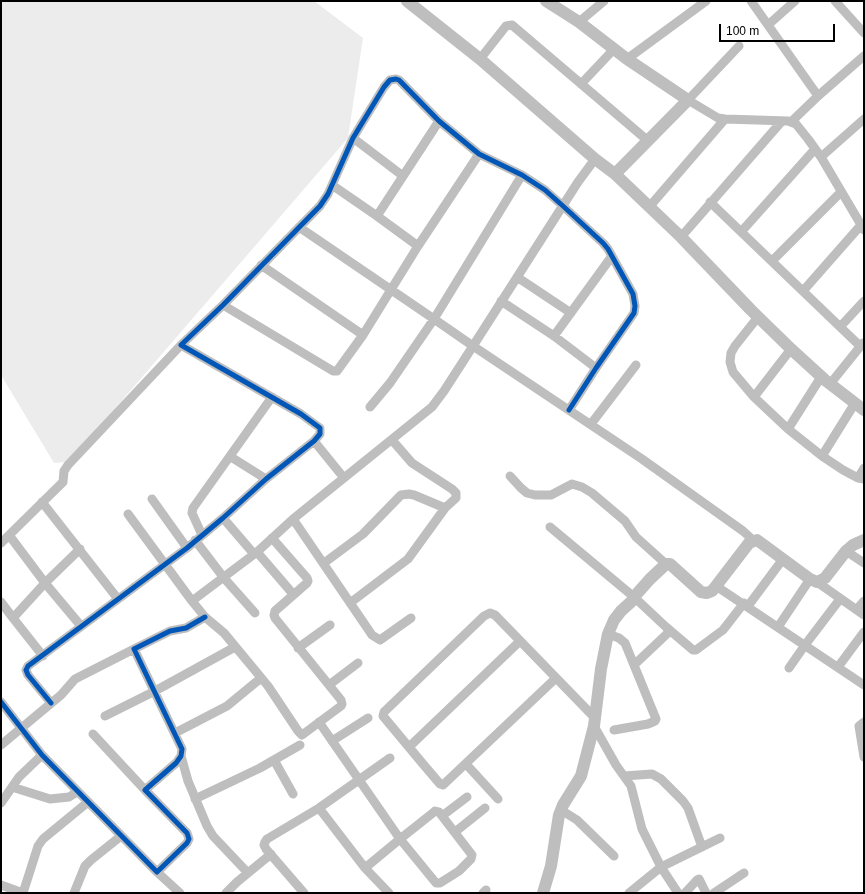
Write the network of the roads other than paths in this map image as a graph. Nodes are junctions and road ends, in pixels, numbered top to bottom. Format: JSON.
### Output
{"nodes":[{"id":1,"x":407,"y":1,"type":"edge"},
{"id":2,"x":546,"y":1,"type":"edge"},
{"id":3,"x":604,"y":1,"type":"edge"},
{"id":4,"x":751,"y":1,"type":"edge"},
{"id":5,"x":795,"y":1,"type":"edge"},
{"id":6,"x":835,"y":1,"type":"edge"},
{"id":7,"x":701,"y":3,"type":"edge"},
{"id":8,"x":579,"y":22,"type":"junction"},
{"id":9,"x":768,"y":25,"type":"junction"},
{"id":10,"x":864,"y":33,"type":"edge"},
{"id":11,"x":739,"y":46,"type":"dead end"},
{"id":12,"x":614,"y":49,"type":"junction"},
{"id":13,"x":864,"y":56,"type":"edge"},
{"id":14,"x":480,"y":59,"type":"junction"},
{"id":15,"x":627,"y":59,"type":"junction"},
{"id":16,"x":581,"y":84,"type":"junction"},
{"id":17,"x":818,"y":96,"type":"junction"},
{"id":18,"x":688,"y":100,"type":"junction"},
{"id":19,"x":725,"y":119,"type":"junction"},
{"id":20,"x":864,"y":119,"type":"edge"},
{"id":21,"x":439,"y":121,"type":"junction"},
{"id":22,"x":787,"y":121,"type":"junction"},
{"id":23,"x":353,"y":138,"type":"junction"},
{"id":24,"x":647,"y":140,"type":"junction"},
{"id":25,"x":815,"y":149,"type":"junction"},
{"id":26,"x":479,"y":154,"type":"junction"},
{"id":27,"x":821,"y":157,"type":"junction"},
{"id":28,"x":592,"y":163,"type":"junction"},
{"id":29,"x":615,"y":174,"type":"junction"},
{"id":30,"x":522,"y":175,"type":"junction"},
{"id":31,"x":403,"y":176,"type":"junction"},
{"id":32,"x":332,"y":185,"type":"junction"},
{"id":33,"x":841,"y":192,"type":"junction"},
{"id":34,"x":710,"y":202,"type":"junction"},
{"id":35,"x":563,"y":206,"type":"junction"},
{"id":36,"x":650,"y":206,"type":"junction"},
{"id":37,"x":377,"y":216,"type":"junction"},
{"id":38,"x":299,"y":227,"type":"junction"},
{"id":39,"x":863,"y":228,"type":"edge"},
{"id":40,"x":742,"y":232,"type":"junction"},
{"id":41,"x":682,"y":237,"type":"junction"},
{"id":42,"x":418,"y":246,"type":"junction"},
{"id":43,"x":612,"y":256,"type":"junction"},
{"id":44,"x":772,"y":261,"type":"junction"},
{"id":45,"x":261,"y":265,"type":"junction"},
{"id":46,"x":517,"y":277,"type":"junction"},
{"id":47,"x":392,"y":290,"type":"junction"},
{"id":48,"x":803,"y":291,"type":"junction"},
{"id":49,"x":501,"y":301,"type":"junction"},
{"id":50,"x":864,"y":301,"type":"edge"},
{"id":51,"x":223,"y":304,"type":"junction"},
{"id":52,"x":571,"y":313,"type":"junction"},
{"id":53,"x":758,"y":317,"type":"junction"},
{"id":54,"x":434,"y":319,"type":"junction"},
{"id":55,"x":840,"y":327,"type":"junction"},
{"id":56,"x":363,"y":335,"type":"junction"},
{"id":57,"x":554,"y":336,"type":"junction"},
{"id":58,"x":862,"y":344,"type":"edge"},
{"id":59,"x":181,"y":345,"type":"junction"},
{"id":60,"x":473,"y":346,"type":"junction"},
{"id":61,"x":791,"y":349,"type":"junction"},
{"id":62,"x":636,"y":365,"type":"dead end"},
{"id":63,"x":596,"y":368,"type":"junction"},
{"id":64,"x":826,"y":380,"type":"junction"},
{"id":65,"x":272,"y":397,"type":"junction"},
{"id":66,"x":754,"y":397,"type":"junction"},
{"id":67,"x":860,"y":406,"type":"edge"},
{"id":68,"x":370,"y":408,"type":"dead end"},
{"id":69,"x":569,"y":410,"type":"junction"},
{"id":70,"x":591,"y":424,"type":"junction"},
{"id":71,"x":788,"y":429,"type":"junction"},
{"id":72,"x":392,"y":440,"type":"junction"},
{"id":73,"x":314,"y":441,"type":"junction"},
{"id":74,"x":231,"y":456,"type":"junction"},
{"id":75,"x":822,"y":456,"type":"junction"},
{"id":76,"x":864,"y":468,"type":"edge"},
{"id":77,"x":510,"y":476,"type":"dead end"},
{"id":78,"x":344,"y":478,"type":"junction"},
{"id":79,"x":266,"y":479,"type":"junction"},
{"id":80,"x":861,"y":479,"type":"edge"},
{"id":81,"x":152,"y":498,"type":"dead end"},
{"id":82,"x":42,"y":502,"type":"junction"},
{"id":83,"x":445,"y":508,"type":"junction"},
{"id":84,"x":128,"y":514,"type":"dead end"},
{"id":85,"x":223,"y":518,"type":"junction"},
{"id":86,"x":293,"y":519,"type":"junction"},
{"id":87,"x":550,"y":527,"type":"dead end"},
{"id":88,"x":8,"y":535,"type":"junction"},
{"id":89,"x":198,"y":537,"type":"junction"},
{"id":90,"x":272,"y":538,"type":"junction"},
{"id":91,"x":754,"y":540,"type":"junction"},
{"id":92,"x":864,"y":540,"type":"edge"},
{"id":93,"x":1,"y":544,"type":"edge"},
{"id":94,"x":187,"y":548,"type":"junction"},
{"id":95,"x":80,"y":549,"type":"junction"},
{"id":96,"x":846,"y":551,"type":"junction"},
{"id":97,"x":255,"y":553,"type":"junction"},
{"id":98,"x":783,"y":559,"type":"junction"},
{"id":99,"x":324,"y":563,"type":"junction"},
{"id":100,"x":864,"y":563,"type":"edge"},
{"id":101,"x":666,"y":564,"type":"junction"},
{"id":102,"x":164,"y":565,"type":"junction"},
{"id":103,"x":224,"y":578,"type":"junction"},
{"id":104,"x":814,"y":581,"type":"junction"},
{"id":105,"x":45,"y":583,"type":"junction"},
{"id":106,"x":716,"y":586,"type":"junction"},
{"id":107,"x":293,"y":594,"type":"junction"},
{"id":108,"x":634,"y":597,"type":"junction"},
{"id":109,"x":118,"y":598,"type":"junction"},
{"id":110,"x":840,"y":599,"type":"junction"},
{"id":111,"x":192,"y":601,"type":"junction"},
{"id":112,"x":864,"y":601,"type":"edge"},
{"id":113,"x":1,"y":602,"type":"edge"},
{"id":114,"x":350,"y":603,"type":"junction"},
{"id":115,"x":746,"y":605,"type":"junction"},
{"id":116,"x":860,"y":612,"type":"edge"},
{"id":117,"x":255,"y":613,"type":"dead end"},
{"id":118,"x":205,"y":617,"type":"junction"},
{"id":119,"x":13,"y":618,"type":"junction"},
{"id":120,"x":411,"y":618,"type":"dead end"},
{"id":121,"x":330,"y":625,"type":"dead end"},
{"id":122,"x":81,"y":626,"type":"junction"},
{"id":123,"x":778,"y":627,"type":"junction"},
{"id":124,"x":670,"y":631,"type":"junction"},
{"id":125,"x":864,"y":632,"type":"edge"},
{"id":126,"x":608,"y":634,"type":"junction"},
{"id":127,"x":520,"y":641,"type":"junction"},
{"id":128,"x":805,"y":645,"type":"junction"},
{"id":129,"x":234,"y":647,"type":"junction"},
{"id":130,"x":134,"y":648,"type":"junction"},
{"id":131,"x":298,"y":648,"type":"junction"},
{"id":132,"x":43,"y":656,"type":"junction"},
{"id":133,"x":358,"y":663,"type":"dead end"},
{"id":134,"x":634,"y":665,"type":"junction"},
{"id":135,"x":838,"y":667,"type":"junction"},
{"id":136,"x":789,"y":668,"type":"dead end"},
{"id":137,"x":261,"y":678,"type":"junction"},
{"id":138,"x":556,"y":678,"type":"junction"},
{"id":139,"x":329,"y":685,"type":"junction"},
{"id":140,"x":864,"y":685,"type":"edge"},
{"id":141,"x":155,"y":691,"type":"junction"},
{"id":142,"x":1,"y":702,"type":"edge"},
{"id":143,"x":51,"y":703,"type":"junction"},
{"id":144,"x":105,"y":716,"type":"dead end"},
{"id":145,"x":368,"y":718,"type":"dead end"},
{"id":146,"x":319,"y":722,"type":"junction"},
{"id":147,"x":595,"y":722,"type":"junction"},
{"id":148,"x":864,"y":722,"type":"edge"},
{"id":149,"x":22,"y":728,"type":"junction"},
{"id":150,"x":614,"y":730,"type":"dead end"},
{"id":151,"x":175,"y":733,"type":"junction"},
{"id":152,"x":93,"y":734,"type":"dead end"},
{"id":153,"x":332,"y":741,"type":"junction"},
{"id":154,"x":300,"y":744,"type":"dead end"},
{"id":155,"x":1,"y":745,"type":"edge"},
{"id":156,"x":408,"y":747,"type":"junction"},
{"id":157,"x":42,"y":755,"type":"junction"},
{"id":158,"x":181,"y":756,"type":"junction"},
{"id":159,"x":864,"y":757,"type":"edge"},
{"id":160,"x":390,"y":758,"type":"dead end"},
{"id":161,"x":274,"y":760,"type":"junction"},
{"id":162,"x":466,"y":764,"type":"junction"},
{"id":163,"x":624,"y":776,"type":"junction"},
{"id":164,"x":359,"y":781,"type":"junction"},
{"id":165,"x":12,"y":787,"type":"junction"},
{"id":166,"x":145,"y":790,"type":"junction"},
{"id":167,"x":78,"y":792,"type":"junction"},
{"id":168,"x":293,"y":794,"type":"dead end"},
{"id":169,"x":467,"y":797,"type":"dead end"},
{"id":170,"x":195,"y":799,"type":"junction"},
{"id":171,"x":498,"y":799,"type":"dead end"},
{"id":172,"x":88,"y":802,"type":"junction"},
{"id":173,"x":1,"y":803,"type":"edge"},
{"id":174,"x":319,"y":808,"type":"junction"},
{"id":175,"x":485,"y":808,"type":"dead end"},
{"id":176,"x":562,"y":810,"type":"junction"},
{"id":177,"x":442,"y":816,"type":"junction"},
{"id":178,"x":455,"y":832,"type":"junction"},
{"id":179,"x":121,"y":836,"type":"junction"},
{"id":180,"x":720,"y":838,"type":"dead end"},
{"id":181,"x":400,"y":840,"type":"junction"},
{"id":182,"x":702,"y":846,"type":"junction"},
{"id":183,"x":271,"y":854,"type":"junction"},
{"id":184,"x":614,"y":856,"type":"dead end"},
{"id":185,"x":661,"y":867,"type":"junction"},
{"id":186,"x":365,"y":868,"type":"junction"},
{"id":187,"x":157,"y":872,"type":"junction"},
{"id":188,"x":248,"y":873,"type":"junction"},
{"id":189,"x":744,"y":873,"type":"dead end"},
{"id":190,"x":1,"y":885,"type":"edge"},
{"id":191,"x":23,"y":893,"type":"edge"},
{"id":192,"x":74,"y":893,"type":"edge"},
{"id":193,"x":180,"y":893,"type":"edge"},
{"id":194,"x":226,"y":893,"type":"edge"},
{"id":195,"x":304,"y":893,"type":"edge"},
{"id":196,"x":389,"y":893,"type":"edge"},
{"id":197,"x":543,"y":893,"type":"edge"},
{"id":198,"x":629,"y":893,"type":"edge"},
{"id":199,"x":678,"y":893,"type":"edge"},
{"id":200,"x":685,"y":893,"type":"edge"},
{"id":201,"x":706,"y":893,"type":"edge"},
{"id":202,"x":714,"y":893,"type":"edge"}],
"edges":[{"from":1,"to":14,"type":"street"},
{"from":2,"to":8,"type":"street"},
{"from":3,"to":8,"type":"street"},
{"from":4,"to":9,"type":"street"},
{"from":5,"to":9,"type":"street"},
{"from":6,"to":10,"type":"street"},
{"from":7,"to":15,"type":"street"},
{"from":8,"to":12,"type":"street"},
{"from":9,"to":17,"type":"street"},
{"from":11,"to":18,"type":"street"},
{"from":12,"to":15,"type":"street"},
{"from":12,"to":16,"type":"street"},
{"from":13,"to":17,"type":"street"},
{"from":14,"to":16,"type":"street"},
{"from":14,"to":28,"type":"street"},
{"from":15,"to":18,"type":"street"},
{"from":16,"to":24,"type":"street"},
{"from":17,"to":22,"type":"street"},
{"from":18,"to":19,"type":"street"},
{"from":18,"to":24,"type":"street"},
{"from":19,"to":22,"type":"street"},
{"from":19,"to":36,"type":"street"},
{"from":20,"to":27,"type":"street"},
{"from":21,"to":23,"type":"street"},
{"from":21,"to":26,"type":"street"},
{"from":21,"to":31,"type":"street"},
{"from":22,"to":25,"type":"street"},
{"from":22,"to":34,"type":"street"},
{"from":23,"to":31,"type":"street"},
{"from":23,"to":32,"type":"street"},
{"from":24,"to":29,"type":"street"},
{"from":25,"to":27,"type":"street"},
{"from":25,"to":40,"type":"street"},
{"from":26,"to":30,"type":"street"},
{"from":26,"to":42,"type":"street"},
{"from":27,"to":33,"type":"street"},
{"from":28,"to":29,"type":"street"},
{"from":28,"to":35,"type":"street"},
{"from":29,"to":36,"type":"street"},
{"from":30,"to":35,"type":"street"},
{"from":30,"to":54,"type":"street"},
{"from":31,"to":37,"type":"street"},
{"from":32,"to":37,"type":"street"},
{"from":32,"to":38,"type":"street"},
{"from":33,"to":39,"type":"street"},
{"from":33,"to":44,"type":"street"},
{"from":34,"to":40,"type":"street"},
{"from":34,"to":41,"type":"street"},
{"from":35,"to":43,"type":"street"},
{"from":35,"to":46,"type":"street"},
{"from":36,"to":41,"type":"street"},
{"from":37,"to":42,"type":"street"},
{"from":38,"to":45,"type":"street"},
{"from":38,"to":47,"type":"street"},
{"from":39,"to":48,"type":"street"},
{"from":40,"to":44,"type":"street"},
{"from":41,"to":53,"type":"street"},
{"from":42,"to":47,"type":"street"},
{"from":43,"to":52,"type":"street"},
{"from":43,"to":63,"type":"street"},
{"from":44,"to":48,"type":"street"},
{"from":45,"to":51,"type":"street"},
{"from":45,"to":56,"type":"street"},
{"from":46,"to":49,"type":"street"},
{"from":46,"to":52,"type":"street"},
{"from":47,"to":54,"type":"street"},
{"from":47,"to":56,"type":"street"},
{"from":48,"to":55,"type":"street"},
{"from":49,"to":57,"type":"street"},
{"from":49,"to":60,"type":"street"},
{"from":50,"to":55,"type":"street"},
{"from":51,"to":56,"type":"street"},
{"from":51,"to":59,"type":"street"},
{"from":52,"to":57,"type":"street"},
{"from":53,"to":61,"type":"street"},
{"from":53,"to":66,"type":"street"},
{"from":54,"to":60,"type":"street"},
{"from":54,"to":68,"type":"street"},
{"from":55,"to":58,"type":"street"},
{"from":57,"to":63,"type":"street"},
{"from":58,"to":64,"type":"street"},
{"from":59,"to":65,"type":"street"},
{"from":59,"to":82,"type":"street"},
{"from":60,"to":69,"type":"street"},
{"from":60,"to":72,"type":"street"},
{"from":61,"to":64,"type":"street"},
{"from":61,"to":66,"type":"street"},
{"from":62,"to":70,"type":"street"},
{"from":63,"to":69,"type":"street"},
{"from":64,"to":67,"type":"street"},
{"from":64,"to":71,"type":"street"},
{"from":65,"to":73,"type":"street"},
{"from":65,"to":74,"type":"street"},
{"from":66,"to":71,"type":"street"},
{"from":67,"to":75,"type":"street"},
{"from":69,"to":70,"type":"street"},
{"from":70,"to":91,"type":"street"},
{"from":71,"to":75,"type":"street"},
{"from":72,"to":78,"type":"street"},
{"from":72,"to":83,"type":"street"},
{"from":73,"to":78,"type":"street"},
{"from":73,"to":79,"type":"street"},
{"from":74,"to":79,"type":"street"},
{"from":74,"to":89,"type":"street"},
{"from":75,"to":80,"type":"street"},
{"from":76,"to":80,"type":"street"},
{"from":77,"to":101,"type":"street"},
{"from":78,"to":86,"type":"street"},
{"from":79,"to":85,"type":"street"},
{"from":81,"to":94,"type":"street"},
{"from":82,"to":88,"type":"street"},
{"from":82,"to":95,"type":"street"},
{"from":83,"to":99,"type":"street"},
{"from":83,"to":114,"type":"street"},
{"from":84,"to":102,"type":"street"},
{"from":85,"to":89,"type":"street"},
{"from":85,"to":97,"type":"street"},
{"from":86,"to":90,"type":"street"},
{"from":86,"to":99,"type":"street"},
{"from":87,"to":108,"type":"street"},
{"from":88,"to":93,"type":"street"},
{"from":88,"to":105,"type":"street"},
{"from":89,"to":94,"type":"street"},
{"from":89,"to":103,"type":"street"},
{"from":90,"to":97,"type":"street"},
{"from":90,"to":107,"type":"street"},
{"from":91,"to":98,"type":"street"},
{"from":91,"to":106,"type":"street"},
{"from":92,"to":96,"type":"street"},
{"from":94,"to":102,"type":"street"},
{"from":95,"to":105,"type":"street"},
{"from":95,"to":109,"type":"street"},
{"from":96,"to":100,"type":"street"},
{"from":96,"to":104,"type":"street"},
{"from":97,"to":103,"type":"street"},
{"from":97,"to":107,"type":"street"},
{"from":98,"to":104,"type":"street"},
{"from":98,"to":115,"type":"street"},
{"from":99,"to":114,"type":"street"},
{"from":101,"to":106,"type":"street"},
{"from":101,"to":108,"type":"street"},
{"from":102,"to":109,"type":"street"},
{"from":102,"to":111,"type":"street"},
{"from":103,"to":111,"type":"street"},
{"from":103,"to":117,"type":"street"},
{"from":104,"to":110,"type":"street"},
{"from":104,"to":123,"type":"street"},
{"from":105,"to":119,"type":"street"},
{"from":105,"to":122,"type":"street"},
{"from":106,"to":115,"type":"street"},
{"from":107,"to":131,"type":"street"},
{"from":108,"to":124,"type":"street"},
{"from":108,"to":126,"type":"street"},
{"from":109,"to":122,"type":"street"},
{"from":110,"to":116,"type":"street"},
{"from":110,"to":128,"type":"street"},
{"from":111,"to":118,"type":"street"},
{"from":112,"to":116,"type":"street"},
{"from":113,"to":119,"type":"street"},
{"from":114,"to":120,"type":"street"},
{"from":115,"to":123,"type":"street"},
{"from":115,"to":124,"type":"street"},
{"from":118,"to":129,"type":"street"},
{"from":118,"to":130,"type":"street"},
{"from":119,"to":132,"type":"street"},
{"from":121,"to":131,"type":"street"},
{"from":122,"to":132,"type":"street"},
{"from":123,"to":128,"type":"street"},
{"from":124,"to":134,"type":"street"},
{"from":125,"to":135,"type":"street"},
{"from":126,"to":134,"type":"street"},
{"from":126,"to":147,"type":"street"},
{"from":127,"to":138,"type":"street"},
{"from":127,"to":156,"type":"street"},
{"from":127,"to":156,"type":"street"},
{"from":128,"to":135,"type":"street"},
{"from":128,"to":136,"type":"street"},
{"from":129,"to":137,"type":"street"},
{"from":129,"to":141,"type":"street"},
{"from":130,"to":141,"type":"street"},
{"from":130,"to":143,"type":"street"},
{"from":131,"to":139,"type":"street"},
{"from":132,"to":143,"type":"street"},
{"from":133,"to":139,"type":"street"},
{"from":134,"to":150,"type":"street"},
{"from":135,"to":140,"type":"street"},
{"from":137,"to":146,"type":"street"},
{"from":137,"to":151,"type":"street"},
{"from":138,"to":147,"type":"street"},
{"from":138,"to":162,"type":"street"},
{"from":139,"to":146,"type":"street"},
{"from":141,"to":144,"type":"street"},
{"from":141,"to":151,"type":"street"},
{"from":142,"to":149,"type":"street"},
{"from":143,"to":149,"type":"street"},
{"from":145,"to":153,"type":"street"},
{"from":146,"to":153,"type":"street"},
{"from":147,"to":163,"type":"street"},
{"from":147,"to":176,"type":"street"},
{"from":148,"to":159,"type":"street"},
{"from":149,"to":155,"type":"street"},
{"from":149,"to":157,"type":"street"},
{"from":151,"to":158,"type":"street"},
{"from":152,"to":166,"type":"street"},
{"from":153,"to":164,"type":"street"},
{"from":154,"to":161,"type":"street"},
{"from":156,"to":162,"type":"street"},
{"from":157,"to":165,"type":"street"},
{"from":157,"to":167,"type":"street"},
{"from":158,"to":166,"type":"street"},
{"from":158,"to":170,"type":"street"},
{"from":160,"to":164,"type":"street"},
{"from":161,"to":168,"type":"street"},
{"from":161,"to":170,"type":"street"},
{"from":162,"to":171,"type":"street"},
{"from":163,"to":182,"type":"street"},
{"from":163,"to":185,"type":"street"},
{"from":164,"to":174,"type":"street"},
{"from":164,"to":181,"type":"street"},
{"from":165,"to":167,"type":"street"},
{"from":165,"to":173,"type":"street"},
{"from":166,"to":187,"type":"street"},
{"from":167,"to":172,"type":"street"},
{"from":169,"to":177,"type":"street"},
{"from":170,"to":188,"type":"street"},
{"from":172,"to":179,"type":"street"},
{"from":172,"to":191,"type":"street"},
{"from":174,"to":183,"type":"street"},
{"from":174,"to":186,"type":"street"},
{"from":175,"to":178,"type":"street"},
{"from":176,"to":184,"type":"street"},
{"from":176,"to":197,"type":"street"},
{"from":177,"to":178,"type":"street"},
{"from":177,"to":181,"type":"street"},
{"from":178,"to":181,"type":"street"},
{"from":179,"to":187,"type":"street"},
{"from":179,"to":192,"type":"street"},
{"from":180,"to":182,"type":"street"},
{"from":181,"to":186,"type":"street"},
{"from":182,"to":185,"type":"street"},
{"from":183,"to":188,"type":"street"},
{"from":183,"to":195,"type":"street"},
{"from":185,"to":198,"type":"street"},
{"from":185,"to":199,"type":"street"},
{"from":186,"to":196,"type":"street"},
{"from":187,"to":193,"type":"street"},
{"from":188,"to":194,"type":"street"},
{"from":189,"to":202,"type":"street"},
{"from":190,"to":191,"type":"street"},
{"from":200,"to":201,"type":"street"}]}
